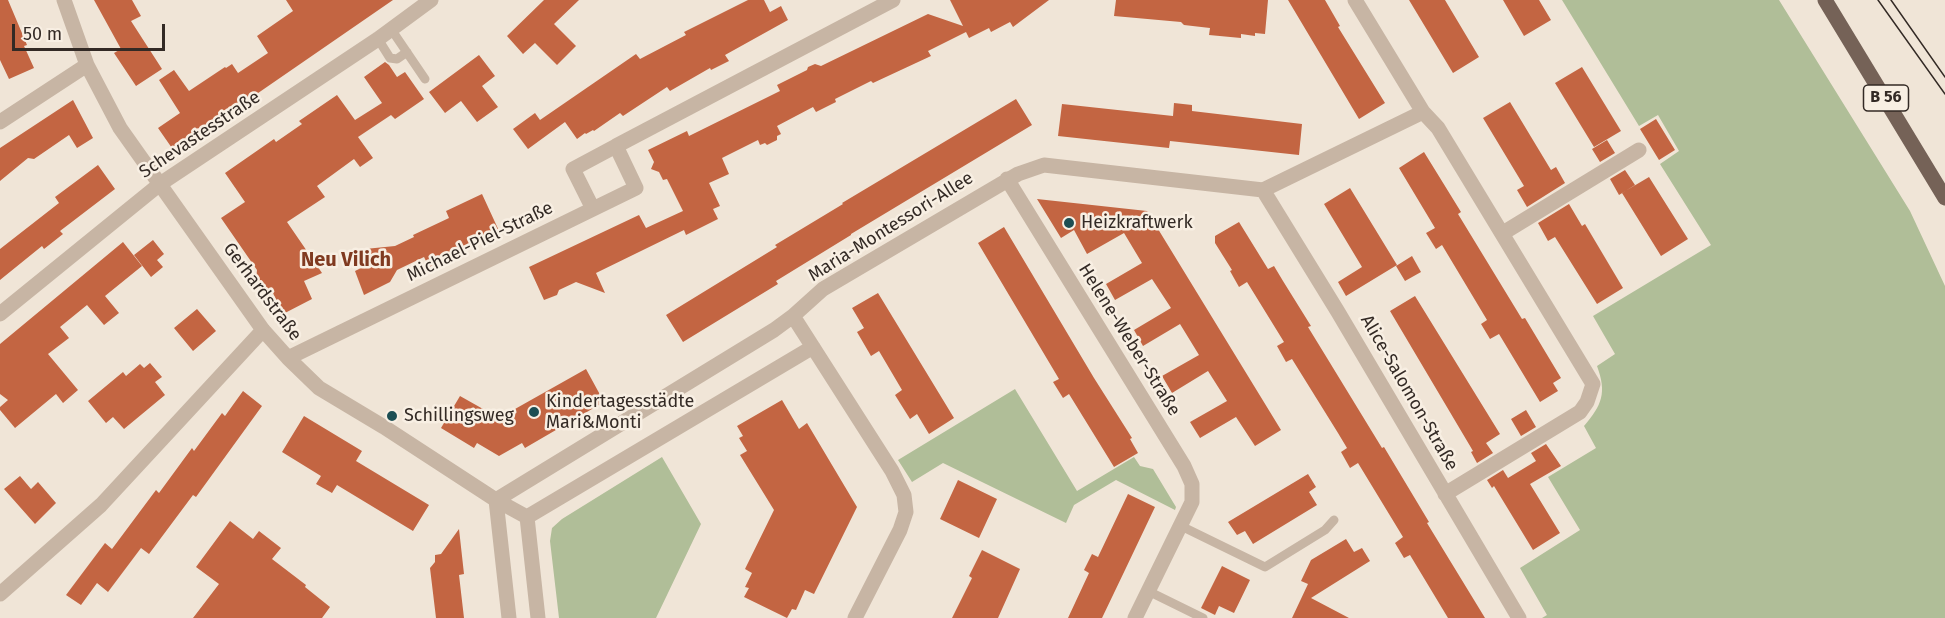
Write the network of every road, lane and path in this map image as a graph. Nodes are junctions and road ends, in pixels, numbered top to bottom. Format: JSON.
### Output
{"nodes":[{"id":1,"x":64,"y":0,"type":"edge"},
{"id":2,"x":431,"y":0,"type":"edge"},
{"id":3,"x":893,"y":0,"type":"edge"},
{"id":4,"x":1826,"y":0,"type":"edge"},
{"id":5,"x":1359,"y":2,"type":"edge"},
{"id":6,"x":391,"y":29,"type":"junction"},
{"id":7,"x":378,"y":39,"type":"junction"},
{"id":8,"x":407,"y":52,"type":"junction"},
{"id":9,"x":87,"y":65,"type":"junction"},
{"id":10,"x":425,"y":79,"type":"dead end"},
{"id":11,"x":1423,"y":112,"type":"junction"},
{"id":12,"x":0,"y":122,"type":"edge"},
{"id":13,"x":616,"y":146,"type":"junction"},
{"id":14,"x":1638,"y":150,"type":"dead end"},
{"id":15,"x":1007,"y":179,"type":"junction"},
{"id":16,"x":160,"y":184,"type":"junction"},
{"id":17,"x":1263,"y":190,"type":"junction"},
{"id":18,"x":1945,"y":198,"type":"edge"},
{"id":19,"x":592,"y":209,"type":"junction"},
{"id":20,"x":1503,"y":233,"type":"junction"},
{"id":21,"x":0,"y":314,"type":"edge"},
{"id":22,"x":793,"y":316,"type":"junction"},
{"id":23,"x":263,"y":330,"type":"junction"},
{"id":24,"x":813,"y":347,"type":"junction"},
{"id":25,"x":288,"y":358,"type":"junction"},
{"id":26,"x":1445,"y":494,"type":"junction"},
{"id":27,"x":496,"y":500,"type":"junction"},
{"id":28,"x":527,"y":517,"type":"junction"},
{"id":29,"x":1334,"y":520,"type":"dead end"},
{"id":30,"x":1181,"y":526,"type":"junction"},
{"id":31,"x":1148,"y":591,"type":"junction"},
{"id":32,"x":0,"y":594,"type":"edge"},
{"id":33,"x":509,"y":618,"type":"edge"},
{"id":34,"x":538,"y":618,"type":"edge"},
{"id":35,"x":855,"y":618,"type":"edge"},
{"id":36,"x":1135,"y":618,"type":"edge"},
{"id":37,"x":1203,"y":618,"type":"edge"},
{"id":38,"x":1519,"y":618,"type":"edge"}],
"edges":[{"from":1,"to":9,"type":"street","name":"Gerhardstraße"},
{"from":2,"to":6,"type":"street","name":"Schevastesstraße"},
{"from":3,"to":13,"type":"street"},
{"from":4,"to":18,"type":"main road","number":"B 56"},
{"from":5,"to":11,"type":"street"},
{"from":6,"to":7,"type":"street","name":"Schevastesstraße"},
{"from":6,"to":8,"type":"lane"},
{"from":7,"to":8,"type":"lane"},
{"from":7,"to":16,"type":"street","name":"Schevastesstraße"},
{"from":8,"to":10,"type":"lane"},
{"from":9,"to":12,"type":"street"},
{"from":9,"to":16,"type":"street","name":"Gerhardstraße"},
{"from":11,"to":17,"type":"street"},
{"from":11,"to":20,"type":"street"},
{"from":13,"to":19,"type":"street"},
{"from":13,"to":19,"type":"street","name":"Michael-Piel-Straße"},
{"from":14,"to":20,"type":"street"},
{"from":15,"to":17,"type":"street","name":"Maria-Montessori-Allee"},
{"from":15,"to":22,"type":"street","name":"Maria-Montessori-Allee"},
{"from":15,"to":30,"type":"street","name":"Helene-Weber-Straße"},
{"from":16,"to":21,"type":"street","name":"Schevastesstraße"},
{"from":16,"to":23,"type":"street","name":"Gerhardstraße"},
{"from":17,"to":26,"type":"street","name":"Alice-Salomon-Straße"},
{"from":19,"to":25,"type":"street","name":"Michael-Piel-Straße"},
{"from":20,"to":26,"type":"street"},
{"from":22,"to":24,"type":"street"},
{"from":22,"to":27,"type":"street","name":"Maria-Montessori-Allee"},
{"from":23,"to":25,"type":"street","name":"Gerhardstraße"},
{"from":23,"to":32,"type":"street"},
{"from":24,"to":28,"type":"street"},
{"from":24,"to":35,"type":"street"},
{"from":25,"to":27,"type":"street","name":"Gerhardstraße"},
{"from":26,"to":38,"type":"street","name":"Alice-Salomon-Straße"},
{"from":27,"to":28,"type":"street","name":"Gerhardstraße"},
{"from":27,"to":33,"type":"street"},
{"from":28,"to":34,"type":"street"},
{"from":29,"to":30,"type":"lane"},
{"from":30,"to":31,"type":"street","name":"Helene-Weber-Straße"},
{"from":31,"to":36,"type":"street","name":"Helene-Weber-Straße"},
{"from":31,"to":37,"type":"lane"}]}
